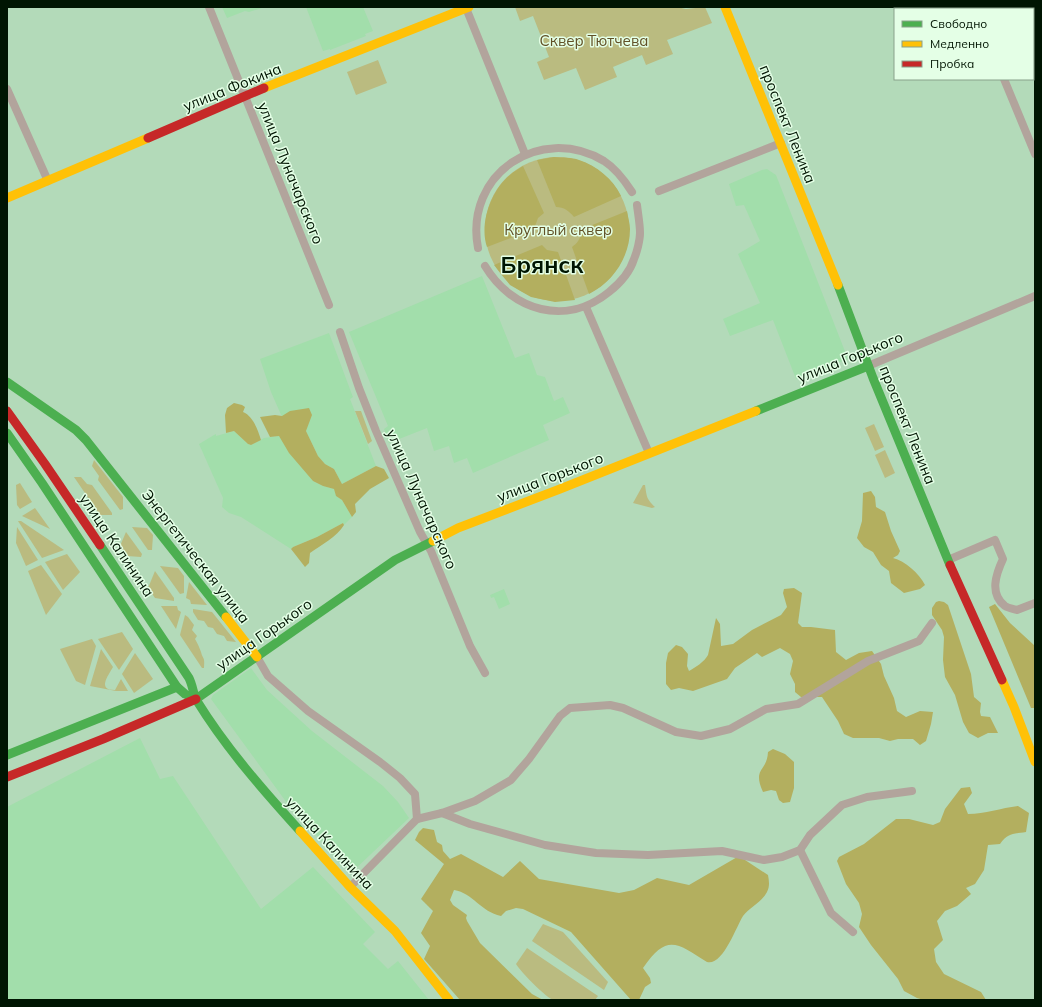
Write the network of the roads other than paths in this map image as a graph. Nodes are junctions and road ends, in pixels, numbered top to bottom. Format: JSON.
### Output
{"nodes":[{"id":1,"x":209,"y":7,"type":"edge"},
{"id":2,"x":725,"y":7,"type":"edge"},
{"id":3,"x":468,"y":8,"type":"edge"},
{"id":4,"x":1004,"y":80,"type":"edge"},
{"id":5,"x":7,"y":89,"type":"edge"},
{"id":6,"x":245,"y":96,"type":"junction"},
{"id":7,"x":781,"y":143,"type":"junction"},
{"id":8,"x":525,"y":154,"type":"junction"},
{"id":9,"x":1035,"y":154,"type":"edge"},
{"id":10,"x":48,"y":181,"type":"junction"},
{"id":11,"x":659,"y":191,"type":"dead end"},
{"id":12,"x":632,"y":192,"type":"dead end"},
{"id":13,"x":7,"y":198,"type":"edge"},
{"id":14,"x":637,"y":205,"type":"dead end"},
{"id":15,"x":478,"y":248,"type":"dead end"},
{"id":16,"x":484,"y":266,"type":"dead end"},
{"id":17,"x":1035,"y":296,"type":"edge"},
{"id":18,"x":329,"y":305,"type":"dead end"},
{"id":19,"x":586,"y":307,"type":"junction"},
{"id":20,"x":340,"y":332,"type":"dead end"},
{"id":21,"x":868,"y":366,"type":"junction"},
{"id":22,"x":7,"y":382,"type":"edge"},
{"id":23,"x":7,"y":411,"type":"edge"},
{"id":24,"x":7,"y":433,"type":"edge"},
{"id":25,"x":649,"y":453,"type":"junction"},
{"id":26,"x":426,"y":545,"type":"junction"},
{"id":27,"x":948,"y":560,"type":"junction"},
{"id":28,"x":1035,"y":603,"type":"edge"},
{"id":29,"x":932,"y":624,"type":"dead end"},
{"id":30,"x":256,"y":657,"type":"junction"},
{"id":31,"x":485,"y":673,"type":"dead end"},
{"id":32,"x":177,"y":687,"type":"junction"},
{"id":33,"x":196,"y":699,"type":"junction"},
{"id":34,"x":7,"y":755,"type":"edge"},
{"id":35,"x":1035,"y":762,"type":"edge"},
{"id":36,"x":7,"y":777,"type":"edge"},
{"id":37,"x":912,"y":791,"type":"dead end"},
{"id":38,"x":442,"y":813,"type":"junction"},
{"id":39,"x":417,"y":819,"type":"junction"},
{"id":40,"x":800,"y":850,"type":"junction"},
{"id":41,"x":350,"y":887,"type":"junction"},
{"id":42,"x":853,"y":932,"type":"dead end"},
{"id":43,"x":449,"y":1000,"type":"edge"}],
"edges":[{"from":1,"to":6,"type":"street","name":"улица Луначарского"},
{"from":2,"to":7,"type":"main road","name":"проспект Ленина"},
{"from":3,"to":6,"type":"main road","name":"улица Фокина"},
{"from":3,"to":8,"type":"street"},
{"from":4,"to":9,"type":"street"},
{"from":5,"to":10,"type":"street"},
{"from":6,"to":10,"type":"main road","name":"улица Фокина"},
{"from":6,"to":18,"type":"street","name":"улица Луначарского"},
{"from":7,"to":11,"type":"street"},
{"from":7,"to":21,"type":"main road","name":"проспект Ленина"},
{"from":8,"to":12,"type":"street"},
{"from":8,"to":15,"type":"street"},
{"from":10,"to":13,"type":"main road","name":"улица Фокина"},
{"from":14,"to":19,"type":"street"},
{"from":16,"to":19,"type":"street"},
{"from":17,"to":21,"type":"street","name":"улица Горького"},
{"from":19,"to":25,"type":"street"},
{"from":20,"to":26,"type":"street","name":"улица Луначарского"},
{"from":21,"to":25,"type":"main road","name":"улица Горького"},
{"from":21,"to":27,"type":"main road","name":"проспект Ленина"},
{"from":22,"to":30,"type":"main road","name":"Энергетическая улица"},
{"from":23,"to":33,"type":"main road","name":"улица Калинина"},
{"from":24,"to":32,"type":"main road","name":"улица Калинина"},
{"from":25,"to":26,"type":"main road","name":"улица Горького"},
{"from":26,"to":30,"type":"main road","name":"улица Горького"},
{"from":26,"to":31,"type":"street","name":"улица Луначарского"},
{"from":27,"to":28,"type":"street"},
{"from":27,"to":35,"type":"main road","name":"проспект Ленина"},
{"from":29,"to":38,"type":"street"},
{"from":30,"to":33,"type":"main road","name":"улица Горького"},
{"from":30,"to":39,"type":"street","name":"Энергетическая улица"},
{"from":32,"to":33,"type":"main road","name":"улица Калинина"},
{"from":32,"to":34,"type":"main road"},
{"from":33,"to":36,"type":"main road","name":"улица Горького"},
{"from":33,"to":41,"type":"main road","name":"улица Калинина"},
{"from":37,"to":40,"type":"street"},
{"from":38,"to":39,"type":"street"},
{"from":38,"to":40,"type":"street"},
{"from":39,"to":41,"type":"street"},
{"from":40,"to":42,"type":"street"},
{"from":41,"to":43,"type":"main road","name":"улица Калинина"}]}
